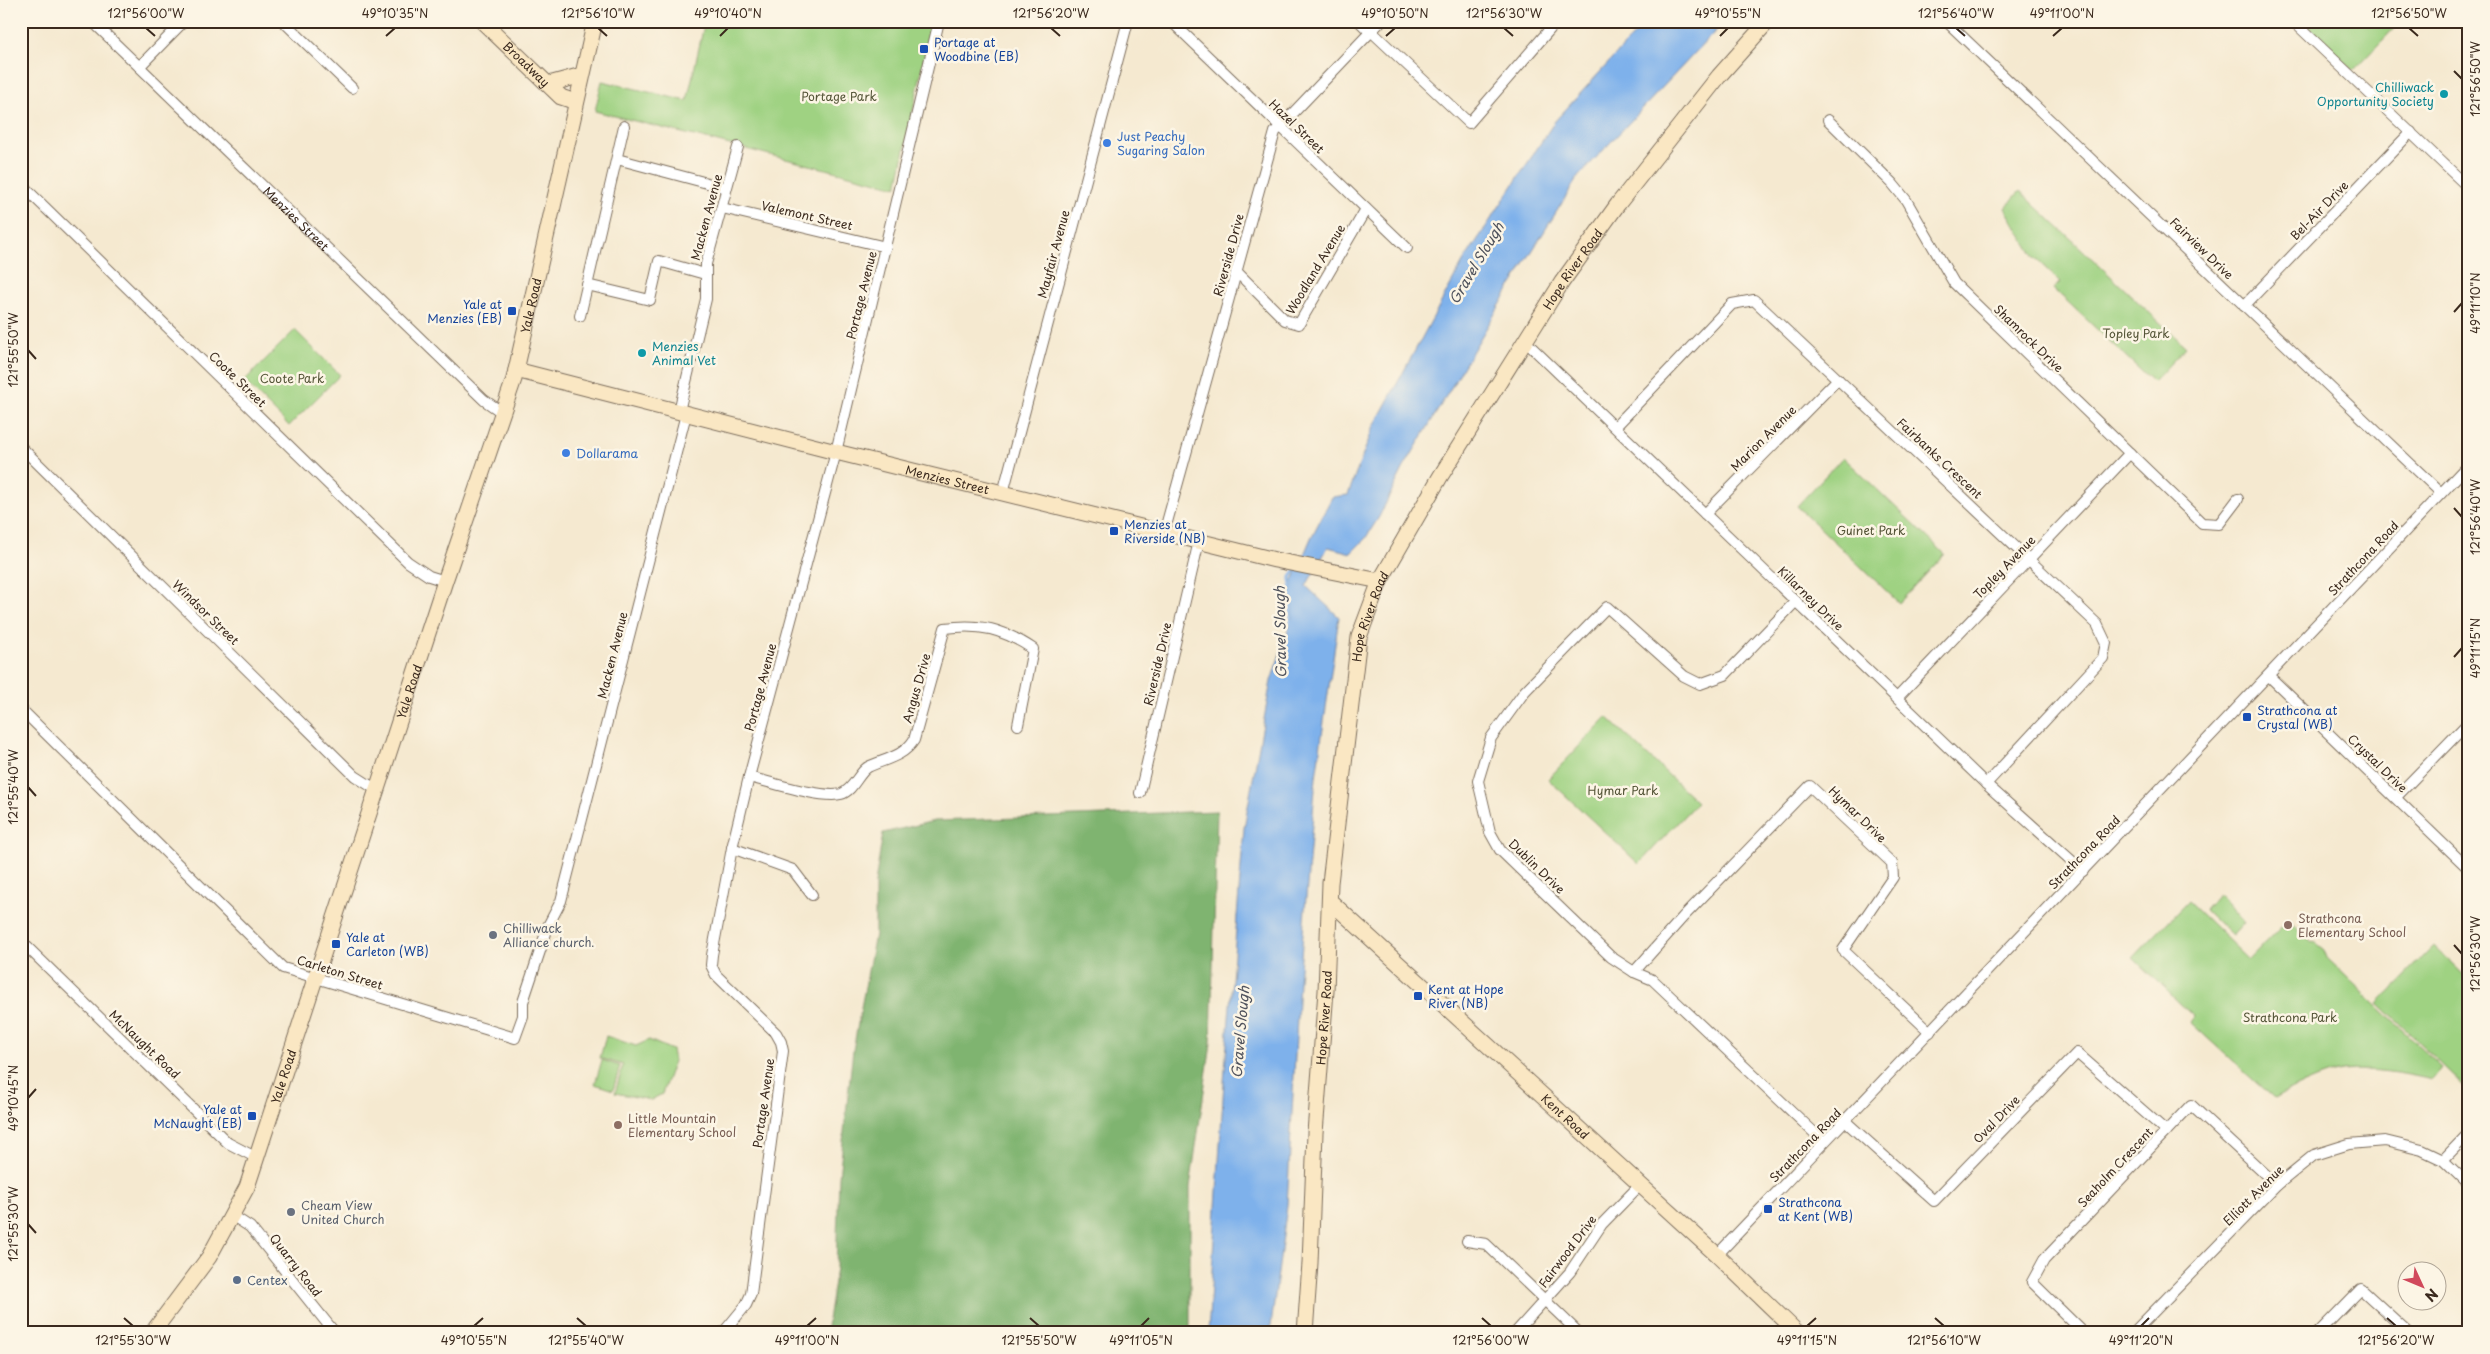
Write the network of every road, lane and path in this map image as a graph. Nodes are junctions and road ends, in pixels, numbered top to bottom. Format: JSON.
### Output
{"nodes":[{"id":1,"x":92,"y":21,"type":"edge"},
{"id":2,"x":184,"y":21,"type":"edge"},
{"id":3,"x":284,"y":21,"type":"edge"},
{"id":4,"x":482,"y":21,"type":"edge"},
{"id":5,"x":595,"y":21,"type":"edge"},
{"id":6,"x":939,"y":21,"type":"edge"},
{"id":7,"x":1128,"y":21,"type":"edge"},
{"id":8,"x":1171,"y":21,"type":"edge"},
{"id":9,"x":1359,"y":21,"type":"edge"},
{"id":10,"x":1381,"y":21,"type":"edge"},
{"id":11,"x":1557,"y":21,"type":"edge"},
{"id":12,"x":1768,"y":21,"type":"edge"},
{"id":13,"x":1946,"y":21,"type":"edge"},
{"id":14,"x":2293,"y":21,"type":"edge"},
{"id":15,"x":1371,"y":32,"type":"junction"},
{"id":16,"x":140,"y":66,"type":"junction"},
{"id":17,"x":582,"y":75,"type":"junction"},
{"id":18,"x":549,"y":84,"type":"junction"},
{"id":19,"x":352,"y":88,"type":"dead end"},
{"id":20,"x":576,"y":102,"type":"junction"},
{"id":21,"x":1828,"y":120,"type":"dead end"},
{"id":22,"x":624,"y":126,"type":"dead end"},
{"id":23,"x":1280,"y":126,"type":"junction"},
{"id":24,"x":2411,"y":132,"type":"junction"},
{"id":25,"x":738,"y":147,"type":"dead end"},
{"id":26,"x":617,"y":159,"type":"junction"},
{"id":27,"x":21,"y":184,"type":"edge"},
{"id":28,"x":726,"y":188,"type":"junction"},
{"id":29,"x":2469,"y":188,"type":"edge"},
{"id":30,"x":722,"y":208,"type":"junction"},
{"id":31,"x":1366,"y":209,"type":"junction"},
{"id":32,"x":886,"y":247,"type":"junction"},
{"id":33,"x":1407,"y":248,"type":"dead end"},
{"id":34,"x":1236,"y":271,"type":"junction"},
{"id":35,"x":704,"y":274,"type":"junction"},
{"id":36,"x":587,"y":285,"type":"junction"},
{"id":37,"x":2244,"y":306,"type":"junction"},
{"id":38,"x":580,"y":316,"type":"dead end"},
{"id":39,"x":1524,"y":340,"type":"junction"},
{"id":40,"x":516,"y":370,"type":"junction"},
{"id":41,"x":1838,"y":379,"type":"junction"},
{"id":42,"x":682,"y":412,"type":"junction"},
{"id":43,"x":503,"y":413,"type":"junction"},
{"id":44,"x":1615,"y":427,"type":"junction"},
{"id":45,"x":21,"y":447,"type":"edge"},
{"id":46,"x":836,"y":452,"type":"junction"},
{"id":47,"x":2130,"y":453,"type":"junction"},
{"id":48,"x":2469,"y":464,"type":"edge"},
{"id":49,"x":1003,"y":493,"type":"junction"},
{"id":50,"x":2441,"y":493,"type":"junction"},
{"id":51,"x":2238,"y":499,"type":"dead end"},
{"id":52,"x":1705,"y":514,"type":"junction"},
{"id":53,"x":1164,"y":533,"type":"junction"},
{"id":54,"x":1198,"y":541,"type":"junction"},
{"id":55,"x":2029,"y":560,"type":"junction"},
{"id":56,"x":1380,"y":581,"type":"junction"},
{"id":57,"x":445,"y":582,"type":"junction"},
{"id":58,"x":1796,"y":601,"type":"junction"},
{"id":59,"x":2270,"y":676,"type":"junction"},
{"id":60,"x":1897,"y":698,"type":"junction"},
{"id":61,"x":21,"y":709,"type":"edge"},
{"id":62,"x":2469,"y":722,"type":"edge"},
{"id":63,"x":1018,"y":725,"type":"dead end"},
{"id":64,"x":749,"y":777,"type":"junction"},
{"id":65,"x":1986,"y":784,"type":"junction"},
{"id":66,"x":377,"y":790,"type":"junction"},
{"id":67,"x":1140,"y":793,"type":"dead end"},
{"id":68,"x":2396,"y":798,"type":"junction"},
{"id":69,"x":732,"y":848,"type":"junction"},
{"id":70,"x":2469,"y":869,"type":"edge"},
{"id":71,"x":2083,"y":871,"type":"junction"},
{"id":72,"x":812,"y":896,"type":"dead end"},
{"id":73,"x":561,"y":901,"type":"joint"},
{"id":74,"x":1330,"y":901,"type":"junction"},
{"id":75,"x":21,"y":940,"type":"edge"},
{"id":76,"x":1634,"y":972,"type":"junction"},
{"id":77,"x":316,"y":978,"type":"junction"},
{"id":78,"x":1930,"y":1032,"type":"junction"},
{"id":79,"x":1845,"y":1121,"type":"junction"},
{"id":80,"x":2166,"y":1131,"type":"junction"},
{"id":81,"x":2469,"y":1133,"type":"edge"},
{"id":82,"x":1824,"y":1142,"type":"junction"},
{"id":83,"x":257,"y":1158,"type":"junction"},
{"id":84,"x":2443,"y":1160,"type":"junction"},
{"id":85,"x":1640,"y":1185,"type":"junction"},
{"id":86,"x":2277,"y":1185,"type":"junction"},
{"id":87,"x":2469,"y":1185,"type":"edge"},
{"id":88,"x":233,"y":1216,"type":"junction"},
{"id":89,"x":1467,"y":1241,"type":"dead end"},
{"id":90,"x":1717,"y":1255,"type":"junction"},
{"id":91,"x":1546,"y":1300,"type":"junction"},
{"id":92,"x":152,"y":1333,"type":"edge"},
{"id":93,"x":335,"y":1333,"type":"edge"},
{"id":94,"x":723,"y":1333,"type":"edge"},
{"id":95,"x":1304,"y":1333,"type":"edge"},
{"id":96,"x":1515,"y":1333,"type":"edge"},
{"id":97,"x":1579,"y":1333,"type":"edge"},
{"id":98,"x":1798,"y":1333,"type":"edge"},
{"id":99,"x":2084,"y":1333,"type":"edge"},
{"id":100,"x":2133,"y":1333,"type":"edge"},
{"id":101,"x":2318,"y":1333,"type":"edge"},
{"id":102,"x":2409,"y":1333,"type":"edge"}],
"edges":[{"from":1,"to":16,"type":"street","name":"Menzies Street"},
{"from":2,"to":16,"type":"street"},
{"from":3,"to":19,"type":"street"},
{"from":4,"to":18,"type":"street","name":"Broadway"},
{"from":5,"to":17,"type":"street","name":"Yale Road"},
{"from":6,"to":32,"type":"street","name":"Portage Avenue"},
{"from":7,"to":49,"type":"street","name":"Mayfair Avenue"},
{"from":8,"to":23,"type":"street","name":"Hazel Street"},
{"from":9,"to":15,"type":"street"},
{"from":10,"to":15,"type":"street","name":"Riverside Drive"},
{"from":11,"to":15,"type":"street"},
{"from":12,"to":39,"type":"street","name":"Hope River Road"},
{"from":13,"to":37,"type":"street","name":"Fairview Drive"},
{"from":14,"to":24,"type":"street"},
{"from":15,"to":23,"type":"street","name":"Riverside Drive"},
{"from":16,"to":43,"type":"street","name":"Menzies Street"},
{"from":17,"to":18,"type":"street"},
{"from":17,"to":20,"type":"street","name":"Yale Road"},
{"from":18,"to":20,"type":"street","name":"Broadway"},
{"from":20,"to":40,"type":"street","name":"Yale Road"},
{"from":21,"to":47,"type":"street","name":"Shamrock Drive"},
{"from":22,"to":26,"type":"street"},
{"from":23,"to":31,"type":"street","name":"Hazel Street"},
{"from":23,"to":34,"type":"street","name":"Riverside Drive"},
{"from":24,"to":29,"type":"street"},
{"from":24,"to":37,"type":"street","name":"Bel-Air Drive"},
{"from":25,"to":28,"type":"street","name":"Macken Avenue"},
{"from":26,"to":28,"type":"street"},
{"from":26,"to":36,"type":"street"},
{"from":27,"to":57,"type":"street","name":"Coote Street"},
{"from":28,"to":30,"type":"street","name":"Macken Avenue"},
{"from":30,"to":32,"type":"street","name":"Valemont Street"},
{"from":30,"to":35,"type":"street","name":"Macken Avenue"},
{"from":31,"to":33,"type":"street","name":"Hazel Street"},
{"from":31,"to":34,"type":"street","name":"Woodland Avenue"},
{"from":32,"to":46,"type":"street","name":"Portage Avenue"},
{"from":34,"to":53,"type":"street","name":"Riverside Drive"},
{"from":35,"to":36,"type":"street"},
{"from":35,"to":42,"type":"street","name":"Macken Avenue"},
{"from":36,"to":38,"type":"street"},
{"from":37,"to":50,"type":"street","name":"Fairview Drive"},
{"from":39,"to":44,"type":"street","name":"Killarney Drive"},
{"from":39,"to":56,"type":"street","name":"Hope River Road"},
{"from":40,"to":42,"type":"street","name":"Menzies Street"},
{"from":40,"to":43,"type":"street","name":"Yale Road"},
{"from":41,"to":44,"type":"street","name":"Fairbanks Crescent"},
{"from":41,"to":52,"type":"street","name":"Marion Avenue"},
{"from":41,"to":55,"type":"street","name":"Fairbanks Crescent"},
{"from":42,"to":46,"type":"street","name":"Menzies Street"},
{"from":42,"to":73,"type":"street","name":"Macken Avenue"},
{"from":43,"to":57,"type":"street","name":"Yale Road"},
{"from":44,"to":52,"type":"street","name":"Killarney Drive"},
{"from":45,"to":66,"type":"street","name":"Windsor Street"},
{"from":46,"to":49,"type":"street","name":"Menzies Street"},
{"from":46,"to":64,"type":"street","name":"Portage Avenue"},
{"from":47,"to":51,"type":"street","name":"Shamrock Drive"},
{"from":47,"to":55,"type":"street","name":"Topley Avenue"},
{"from":48,"to":50,"type":"street","name":"Strathcona Road"},
{"from":49,"to":53,"type":"street","name":"Menzies Street"},
{"from":50,"to":59,"type":"street","name":"Strathcona Road"},
{"from":52,"to":58,"type":"street","name":"Killarney Drive"},
{"from":53,"to":54,"type":"street","name":"Menzies Street"},
{"from":54,"to":56,"type":"street","name":"Menzies Street"},
{"from":54,"to":67,"type":"street","name":"Riverside Drive"},
{"from":55,"to":60,"type":"street","name":"Topley Avenue"},
{"from":55,"to":65,"type":"street","name":"Fairbanks Crescent"},
{"from":56,"to":74,"type":"street","name":"Hope River Road"},
{"from":57,"to":66,"type":"street","name":"Yale Road"},
{"from":58,"to":60,"type":"street","name":"Killarney Drive"},
{"from":58,"to":76,"type":"street","name":"Dublin Drive"},
{"from":59,"to":68,"type":"street","name":"Crystal Drive"},
{"from":59,"to":71,"type":"street","name":"Strathcona Road"},
{"from":60,"to":65,"type":"street","name":"Killarney Drive"},
{"from":61,"to":77,"type":"street","name":"Carleton Street"},
{"from":62,"to":68,"type":"street"},
{"from":63,"to":64,"type":"street","name":"Angus Drive"},
{"from":64,"to":69,"type":"street","name":"Portage Avenue"},
{"from":65,"to":71,"type":"street","name":"Killarney Drive"},
{"from":66,"to":77,"type":"street","name":"Yale Road"},
{"from":68,"to":70,"type":"street","name":"Crystal Drive"},
{"from":69,"to":72,"type":"street"},
{"from":69,"to":94,"type":"street","name":"Portage Avenue"},
{"from":71,"to":78,"type":"street","name":"Strathcona Road"},
{"from":73,"to":77,"type":"street","name":"Carleton Street"},
{"from":74,"to":85,"type":"street","name":"Kent Road"},
{"from":74,"to":95,"type":"street","name":"Hope River Road"},
{"from":75,"to":83,"type":"street","name":"McNaught Road"},
{"from":76,"to":78,"type":"street","name":"Hymar Drive"},
{"from":76,"to":82,"type":"street","name":"Dublin Drive"},
{"from":77,"to":83,"type":"street","name":"Yale Road"},
{"from":78,"to":79,"type":"street","name":"Strathcona Road"},
{"from":79,"to":80,"type":"street","name":"Oval Drive"},
{"from":79,"to":82,"type":"street","name":"Strathcona Road"},
{"from":80,"to":86,"type":"street","name":"Seaholm Crescent"},
{"from":80,"to":99,"type":"street","name":"Seaholm Crescent"},
{"from":81,"to":84,"type":"street"},
{"from":82,"to":90,"type":"street","name":"Strathcona Road"},
{"from":83,"to":88,"type":"street","name":"Yale Road"},
{"from":84,"to":86,"type":"street","name":"Elliott Avenue"},
{"from":84,"to":87,"type":"street","name":"Elliott Avenue"},
{"from":85,"to":90,"type":"street","name":"Kent Road"},
{"from":85,"to":91,"type":"street","name":"Fairwood Drive"},
{"from":86,"to":100,"type":"street","name":"Elliott Avenue"},
{"from":88,"to":92,"type":"street","name":"Yale Road"},
{"from":88,"to":93,"type":"street","name":"Quarry Road"},
{"from":89,"to":91,"type":"street"},
{"from":90,"to":98,"type":"street","name":"Kent Road"},
{"from":91,"to":96,"type":"street","name":"Fairwood Drive"},
{"from":91,"to":97,"type":"street"},
{"from":101,"to":102,"type":"street"}]}
